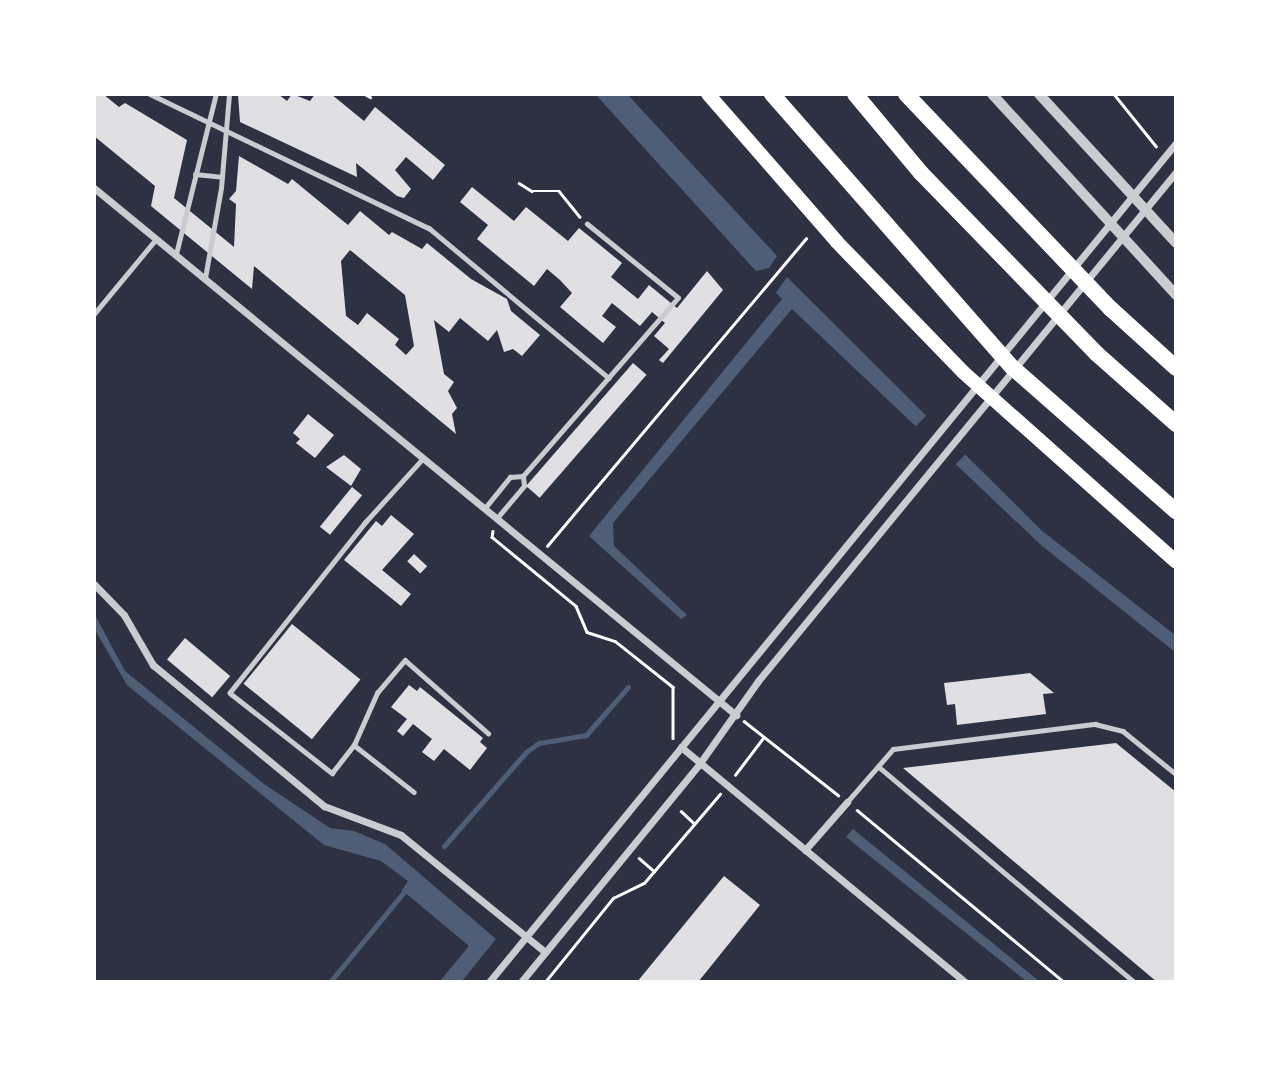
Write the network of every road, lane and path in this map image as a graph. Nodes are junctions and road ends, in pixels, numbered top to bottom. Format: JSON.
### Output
{"nodes":[{"id":1,"x":150,"y":94,"type":"edge"},
{"id":2,"x":216,"y":94,"type":"edge"},
{"id":3,"x":229,"y":94,"type":"edge"},
{"id":4,"x":365,"y":94,"type":"edge"},
{"id":5,"x":708,"y":94,"type":"edge"},
{"id":6,"x":772,"y":94,"type":"edge"},
{"id":7,"x":855,"y":94,"type":"edge"},
{"id":8,"x":906,"y":94,"type":"edge"},
{"id":9,"x":992,"y":94,"type":"edge"},
{"id":10,"x":1039,"y":94,"type":"edge"},
{"id":11,"x":1114,"y":94,"type":"edge"},
{"id":12,"x":370,"y":97,"type":"dead end"},
{"id":13,"x":207,"y":122,"type":"junction"},
{"id":14,"x":226,"y":131,"type":"junction"},
{"id":15,"x":1175,"y":143,"type":"edge"},
{"id":16,"x":1161,"y":153,"type":"dead end"},
{"id":17,"x":1175,"y":172,"type":"edge"},
{"id":18,"x":195,"y":174,"type":"junction"},
{"id":19,"x":222,"y":177,"type":"junction"},
{"id":20,"x":519,"y":183,"type":"dead end"},
{"id":21,"x":94,"y":188,"type":"edge"},
{"id":22,"x":587,"y":224,"type":"joint"},
{"id":23,"x":806,"y":237,"type":"dead end"},
{"id":24,"x":156,"y":239,"type":"junction"},
{"id":25,"x":1175,"y":243,"type":"edge"},
{"id":26,"x":176,"y":255,"type":"junction"},
{"id":27,"x":1152,"y":267,"type":"junction"},
{"id":28,"x":205,"y":279,"type":"junction"},
{"id":29,"x":1175,"y":287,"type":"edge"},
{"id":30,"x":1175,"y":295,"type":"edge"},
{"id":31,"x":94,"y":314,"type":"edge"},
{"id":32,"x":1175,"y":368,"type":"edge"},
{"id":33,"x":609,"y":378,"type":"junction"},
{"id":34,"x":1175,"y":424,"type":"edge"},
{"id":35,"x":424,"y":458,"type":"junction"},
{"id":36,"x":523,"y":475,"type":"junction"},
{"id":37,"x":485,"y":508,"type":"junction"},
{"id":38,"x":1175,"y":511,"type":"edge"},
{"id":39,"x":497,"y":518,"type":"junction"},
{"id":40,"x":541,"y":553,"type":"junction"},
{"id":41,"x":1175,"y":562,"type":"edge"},
{"id":42,"x":94,"y":584,"type":"edge"},
{"id":43,"x":719,"y":701,"type":"junction"},
{"id":44,"x":736,"y":715,"type":"junction"},
{"id":45,"x":488,"y":733,"type":"dead end"},
{"id":46,"x":764,"y":737,"type":"junction"},
{"id":47,"x":354,"y":745,"type":"junction"},
{"id":48,"x":681,"y":747,"type":"junction"},
{"id":49,"x":700,"y":763,"type":"junction"},
{"id":50,"x":879,"y":767,"type":"junction"},
{"id":51,"x":1175,"y":774,"type":"edge"},
{"id":52,"x":727,"y":786,"type":"junction"},
{"id":53,"x":414,"y":792,"type":"dead end"},
{"id":54,"x":847,"y":802,"type":"junction"},
{"id":55,"x":681,"y":811,"type":"dead end"},
{"id":56,"x":695,"y":823,"type":"junction"},
{"id":57,"x":804,"y":850,"type":"junction"},
{"id":58,"x":639,"y":858,"type":"dead end"},
{"id":59,"x":654,"y":871,"type":"junction"},
{"id":60,"x":526,"y":936,"type":"junction"},
{"id":61,"x":545,"y":952,"type":"junction"},
{"id":62,"x":489,"y":982,"type":"edge"},
{"id":63,"x":521,"y":982,"type":"edge"},
{"id":64,"x":545,"y":982,"type":"edge"},
{"id":65,"x":965,"y":982,"type":"edge"},
{"id":66,"x":1065,"y":982,"type":"edge"},
{"id":67,"x":1134,"y":982,"type":"edge"}],
"edges":[{"from":1,"to":13,"type":"lane"},
{"from":2,"to":13,"type":"lane"},
{"from":3,"to":14,"type":"lane"},
{"from":4,"to":12,"type":"path"},
{"from":5,"to":41,"type":"highway"},
{"from":6,"to":38,"type":"highway"},
{"from":7,"to":34,"type":"highway"},
{"from":8,"to":32,"type":"highway"},
{"from":9,"to":27,"type":"street"},
{"from":10,"to":25,"type":"street"},
{"from":11,"to":16,"type":"path"},
{"from":13,"to":14,"type":"lane"},
{"from":13,"to":18,"type":"lane"},
{"from":14,"to":19,"type":"lane"},
{"from":14,"to":33,"type":"lane"},
{"from":15,"to":43,"type":"street"},
{"from":17,"to":44,"type":"street"},
{"from":18,"to":19,"type":"lane"},
{"from":18,"to":26,"type":"lane"},
{"from":19,"to":28,"type":"lane"},
{"from":20,"to":22,"type":"path"},
{"from":21,"to":24,"type":"street"},
{"from":22,"to":33,"type":"lane"},
{"from":23,"to":40,"type":"path"},
{"from":24,"to":26,"type":"street"},
{"from":24,"to":31,"type":"lane"},
{"from":26,"to":28,"type":"street"},
{"from":27,"to":29,"type":"lane"},
{"from":27,"to":30,"type":"street"},
{"from":28,"to":35,"type":"street"},
{"from":33,"to":36,"type":"lane"},
{"from":35,"to":37,"type":"street"},
{"from":35,"to":47,"type":"lane"},
{"from":36,"to":37,"type":"lane"},
{"from":36,"to":39,"type":"lane"},
{"from":37,"to":39,"type":"street"},
{"from":39,"to":40,"type":"street"},
{"from":39,"to":48,"type":"path"},
{"from":40,"to":43,"type":"street"},
{"from":42,"to":60,"type":"street"},
{"from":43,"to":44,"type":"street"},
{"from":43,"to":48,"type":"street"},
{"from":44,"to":46,"type":"path"},
{"from":44,"to":49,"type":"street"},
{"from":45,"to":47,"type":"lane"},
{"from":46,"to":52,"type":"path"},
{"from":46,"to":54,"type":"path"},
{"from":47,"to":53,"type":"lane"},
{"from":48,"to":49,"type":"street"},
{"from":48,"to":60,"type":"street"},
{"from":49,"to":52,"type":"street"},
{"from":49,"to":61,"type":"street"},
{"from":50,"to":51,"type":"lane"},
{"from":50,"to":54,"type":"lane"},
{"from":50,"to":67,"type":"lane"},
{"from":52,"to":56,"type":"path"},
{"from":52,"to":57,"type":"street"},
{"from":54,"to":57,"type":"street"},
{"from":54,"to":66,"type":"path"},
{"from":55,"to":56,"type":"path"},
{"from":56,"to":59,"type":"path"},
{"from":57,"to":65,"type":"street"},
{"from":58,"to":59,"type":"path"},
{"from":59,"to":64,"type":"path"},
{"from":60,"to":61,"type":"street"},
{"from":60,"to":62,"type":"street"},
{"from":61,"to":63,"type":"street"}]}
